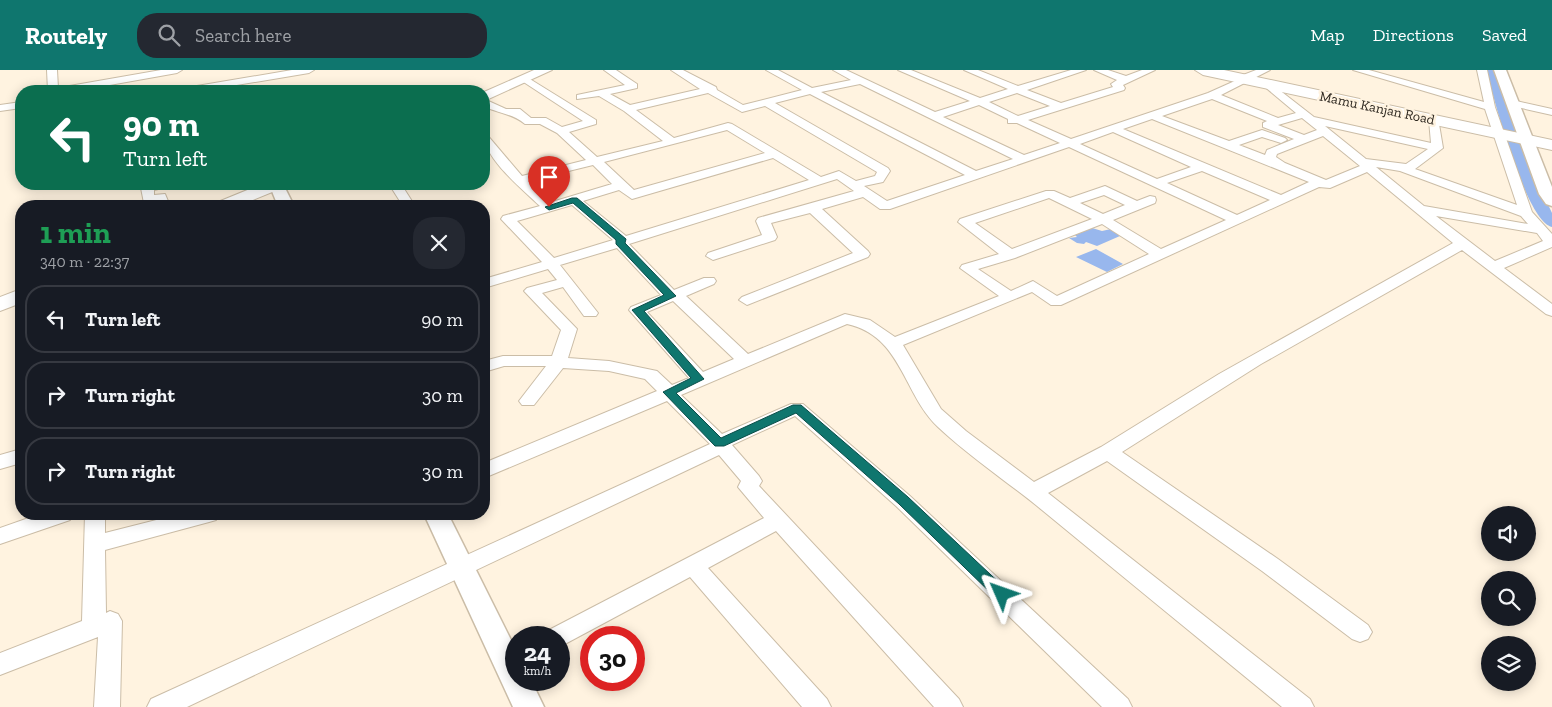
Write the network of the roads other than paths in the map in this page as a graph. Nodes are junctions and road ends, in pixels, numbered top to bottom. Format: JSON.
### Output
{"nodes":[{"id":1,"x":52,"y":70,"type":"edge"},
{"id":2,"x":177,"y":70,"type":"edge"},
{"id":3,"x":309,"y":70,"type":"edge"},
{"id":4,"x":545,"y":70,"type":"edge"},
{"id":5,"x":610,"y":70,"type":"edge"},
{"id":6,"x":676,"y":70,"type":"edge"},
{"id":7,"x":771,"y":70,"type":"edge"},
{"id":8,"x":838,"y":70,"type":"edge"},
{"id":9,"x":903,"y":70,"type":"edge"},
{"id":10,"x":969,"y":70,"type":"edge"},
{"id":11,"x":1081,"y":70,"type":"edge"},
{"id":12,"x":1099,"y":70,"type":"edge"},
{"id":13,"x":1150,"y":70,"type":"edge"},
{"id":14,"x":1203,"y":70,"type":"edge"},
{"id":15,"x":1482,"y":70,"type":"edge"},
{"id":16,"x":1500,"y":70,"type":"edge"},
{"id":17,"x":1364,"y":71,"type":"edge"},
{"id":18,"x":526,"y":75,"type":"edge"},
{"id":19,"x":1267,"y":77,"type":"edge"},
{"id":20,"x":1243,"y":79,"type":"junction"},
{"id":21,"x":1126,"y":80,"type":"junction"},
{"id":22,"x":861,"y":81,"type":"junction"},
{"id":23,"x":53,"y":85,"type":"edge"},
{"id":24,"x":114,"y":85,"type":"edge"},
{"id":25,"x":220,"y":85,"type":"edge"},
{"id":26,"x":712,"y":89,"type":"junction"},
{"id":27,"x":1015,"y":89,"type":"junction"},
{"id":28,"x":811,"y":91,"type":"junction"},
{"id":29,"x":601,"y":93,"type":"junction"},
{"id":30,"x":490,"y":94,"type":"edge"},
{"id":31,"x":1212,"y":95,"type":"junction"},
{"id":32,"x":581,"y":97,"type":"dead end"},
{"id":33,"x":978,"y":101,"type":"junction"},
{"id":34,"x":765,"y":102,"type":"junction"},
{"id":35,"x":1512,"y":103,"type":"junction"},
{"id":36,"x":490,"y":105,"type":"edge"},
{"id":37,"x":15,"y":106,"type":"edge"},
{"id":38,"x":1060,"y":106,"type":"junction"},
{"id":39,"x":0,"y":108,"type":"edge"},
{"id":40,"x":1490,"y":108,"type":"junction"},
{"id":41,"x":628,"y":109,"type":"junction"},
{"id":42,"x":1552,"y":112,"type":"edge"},
{"id":43,"x":1151,"y":115,"type":"junction"},
{"id":44,"x":934,"y":116,"type":"junction"},
{"id":45,"x":1307,"y":117,"type":"junction"},
{"id":46,"x":1434,"y":120,"type":"junction"},
{"id":47,"x":1013,"y":121,"type":"junction"},
{"id":48,"x":1278,"y":122,"type":"junction"},
{"id":49,"x":1112,"y":128,"type":"junction"},
{"id":50,"x":561,"y":131,"type":"junction"},
{"id":51,"x":1325,"y":131,"type":"junction"},
{"id":52,"x":1498,"y":133,"type":"junction"},
{"id":53,"x":1304,"y":139,"type":"junction"},
{"id":54,"x":1523,"y":139,"type":"junction"},
{"id":55,"x":672,"y":142,"type":"junction"},
{"id":56,"x":1069,"y":142,"type":"junction"},
{"id":57,"x":1291,"y":144,"type":"junction"},
{"id":58,"x":490,"y":145,"type":"edge"},
{"id":59,"x":1230,"y":145,"type":"junction"},
{"id":60,"x":1552,"y":145,"type":"edge"},
{"id":61,"x":1437,"y":148,"type":"junction"},
{"id":62,"x":776,"y":154,"type":"junction"},
{"id":63,"x":1021,"y":158,"type":"junction"},
{"id":64,"x":595,"y":161,"type":"junction"},
{"id":65,"x":1365,"y":165,"type":"junction"},
{"id":66,"x":1281,"y":166,"type":"junction"},
{"id":67,"x":1202,"y":167,"type":"junction"},
{"id":68,"x":1408,"y":168,"type":"junction"},
{"id":69,"x":973,"y":174,"type":"junction"},
{"id":70,"x":519,"y":180,"type":"junction"},
{"id":71,"x":819,"y":181,"type":"junction"},
{"id":72,"x":1319,"y":182,"type":"junction"},
{"id":73,"x":1156,"y":183,"type":"junction"},
{"id":74,"x":621,"y":186,"type":"junction"},
{"id":75,"x":859,"y":188,"type":"junction"},
{"id":76,"x":262,"y":190,"type":"edge"},
{"id":77,"x":1280,"y":199,"type":"junction"},
{"id":78,"x":149,"y":200,"type":"edge"},
{"id":79,"x":161,"y":200,"type":"edge"},
{"id":80,"x":238,"y":200,"type":"edge"},
{"id":81,"x":574,"y":200,"type":"junction"},
{"id":82,"x":1150,"y":200,"type":"dead end"},
{"id":83,"x":1552,"y":201,"type":"edge"},
{"id":84,"x":1069,"y":203,"type":"junction"},
{"id":85,"x":1135,"y":205,"type":"junction"},
{"id":86,"x":549,"y":207,"type":"junction"},
{"id":87,"x":813,"y":208,"type":"junction"},
{"id":88,"x":1420,"y":210,"type":"junction"},
{"id":89,"x":1526,"y":213,"type":"junction"},
{"id":90,"x":1103,"y":219,"type":"junction"},
{"id":91,"x":1237,"y":220,"type":"junction"},
{"id":92,"x":1541,"y":230,"type":"junction"},
{"id":93,"x":621,"y":242,"type":"junction"},
{"id":94,"x":1463,"y":244,"type":"junction"},
{"id":95,"x":1010,"y":255,"type":"junction"},
{"id":96,"x":1160,"y":255,"type":"junction"},
{"id":97,"x":713,"y":256,"type":"dead end"},
{"id":98,"x":551,"y":263,"type":"junction"},
{"id":99,"x":1494,"y":267,"type":"junction"},
{"id":100,"x":709,"y":281,"type":"dead end"},
{"id":101,"x":490,"y":282,"type":"edge"},
{"id":102,"x":566,"y":282,"type":"junction"},
{"id":103,"x":673,"y":295,"type":"junction"},
{"id":104,"x":1010,"y":297,"type":"junction"},
{"id":105,"x":15,"y":298,"type":"edge"},
{"id":106,"x":746,"y":300,"type":"dead end"},
{"id":107,"x":0,"y":305,"type":"edge"},
{"id":108,"x":1552,"y":311,"type":"edge"},
{"id":109,"x":590,"y":313,"type":"dead end"},
{"id":110,"x":894,"y":343,"type":"junction"},
{"id":111,"x":745,"y":360,"type":"junction"},
{"id":112,"x":558,"y":362,"type":"junction"},
{"id":113,"x":490,"y":365,"type":"edge"},
{"id":114,"x":698,"y":379,"type":"junction"},
{"id":115,"x":668,"y":392,"type":"junction"},
{"id":116,"x":528,"y":401,"type":"dead end"},
{"id":117,"x":721,"y":445,"type":"junction"},
{"id":118,"x":1108,"y":452,"type":"junction"},
{"id":119,"x":15,"y":458,"type":"edge"},
{"id":120,"x":0,"y":462,"type":"edge"},
{"id":121,"x":490,"y":468,"type":"edge"},
{"id":122,"x":1033,"y":492,"type":"junction"},
{"id":123,"x":46,"y":520,"type":"edge"},
{"id":124,"x":95,"y":520,"type":"edge"},
{"id":125,"x":186,"y":520,"type":"edge"},
{"id":126,"x":439,"y":520,"type":"edge"},
{"id":127,"x":779,"y":520,"type":"junction"},
{"id":128,"x":0,"y":536,"type":"edge"},
{"id":129,"x":95,"y":544,"type":"junction"},
{"id":130,"x":461,"y":566,"type":"junction"},
{"id":131,"x":693,"y":566,"type":"junction"},
{"id":132,"x":94,"y":628,"type":"junction"},
{"id":133,"x":570,"y":630,"type":"edge"},
{"id":134,"x":1360,"y":632,"type":"dead end"},
{"id":135,"x":505,"y":652,"type":"edge"},
{"id":136,"x":0,"y":664,"type":"edge"},
{"id":137,"x":523,"y":691,"type":"edge"},
{"id":138,"x":107,"y":707,"type":"edge"},
{"id":139,"x":160,"y":707,"type":"edge"},
{"id":140,"x":530,"y":707,"type":"edge"},
{"id":141,"x":818,"y":707,"type":"edge"},
{"id":142,"x":950,"y":707,"type":"edge"},
{"id":143,"x":1120,"y":707,"type":"edge"},
{"id":144,"x":1302,"y":707,"type":"edge"}],
"edges":[{"from":1,"to":23,"type":"street"},
{"from":2,"to":24,"type":"street"},
{"from":3,"to":25,"type":"street"},
{"from":4,"to":18,"type":"main road"},
{"from":5,"to":29,"type":"street"},
{"from":6,"to":26,"type":"street"},
{"from":7,"to":28,"type":"street"},
{"from":8,"to":22,"type":"street"},
{"from":9,"to":33,"type":"street"},
{"from":10,"to":27,"type":"street"},
{"from":11,"to":27,"type":"street"},
{"from":12,"to":21,"type":"street"},
{"from":13,"to":21,"type":"street"},
{"from":14,"to":20,"type":"main road","name":"Mamu Kanjan Road"},
{"from":15,"to":40,"type":"street"},
{"from":16,"to":35,"type":"street"},
{"from":17,"to":40,"type":"street"},
{"from":18,"to":30,"type":"main road"},
{"from":18,"to":50,"type":"street"},
{"from":19,"to":20,"type":"main road","name":"Mamu Kanjan Road"},
{"from":19,"to":45,"type":"street"},
{"from":19,"to":46,"type":"main road","name":"Mamu Kanjan Road"},
{"from":20,"to":31,"type":"street"},
{"from":21,"to":38,"type":"street"},
{"from":22,"to":28,"type":"street"},
{"from":22,"to":44,"type":"street"},
{"from":26,"to":34,"type":"street"},
{"from":26,"to":41,"type":"street"},
{"from":27,"to":33,"type":"street"},
{"from":27,"to":38,"type":"street"},
{"from":28,"to":34,"type":"street"},
{"from":28,"to":69,"type":"street"},
{"from":29,"to":32,"type":"street"},
{"from":29,"to":41,"type":"street"},
{"from":31,"to":43,"type":"street"},
{"from":31,"to":48,"type":"street"},
{"from":33,"to":44,"type":"street"},
{"from":33,"to":47,"type":"street"},
{"from":34,"to":75,"type":"street"},
{"from":35,"to":42,"type":"street"},
{"from":35,"to":54,"type":"street"},
{"from":36,"to":50,"type":"street"},
{"from":37,"to":39,"type":"street"},
{"from":38,"to":47,"type":"street"},
{"from":40,"to":52,"type":"street"},
{"from":41,"to":55,"type":"street"},
{"from":43,"to":49,"type":"street"},
{"from":43,"to":59,"type":"street"},
{"from":44,"to":63,"type":"street"},
{"from":45,"to":48,"type":"street"},
{"from":45,"to":51,"type":"street"},
{"from":45,"to":61,"type":"street"},
{"from":46,"to":52,"type":"main road","name":"Mamu Kanjan Road"},
{"from":46,"to":61,"type":"street"},
{"from":47,"to":56,"type":"street"},
{"from":48,"to":53,"type":"street"},
{"from":49,"to":56,"type":"street"},
{"from":49,"to":67,"type":"street"},
{"from":50,"to":64,"type":"street"},
{"from":51,"to":53,"type":"street"},
{"from":51,"to":65,"type":"street"},
{"from":52,"to":54,"type":"main road","name":"Mamu Kanjan Road"},
{"from":52,"to":89,"type":"street"},
{"from":53,"to":57,"type":"street"},
{"from":54,"to":60,"type":"main road","name":"Mamu Kanjan Road"},
{"from":54,"to":83,"type":"street"},
{"from":55,"to":62,"type":"street"},
{"from":55,"to":64,"type":"street"},
{"from":56,"to":63,"type":"street"},
{"from":56,"to":73,"type":"street"},
{"from":57,"to":59,"type":"street"},
{"from":57,"to":66,"type":"street"},
{"from":58,"to":70,"type":"street"},
{"from":59,"to":66,"type":"street"},
{"from":61,"to":68,"type":"street"},
{"from":62,"to":71,"type":"street"},
{"from":62,"to":74,"type":"street"},
{"from":63,"to":69,"type":"street"},
{"from":64,"to":70,"type":"street"},
{"from":64,"to":74,"type":"street"},
{"from":65,"to":68,"type":"street"},
{"from":65,"to":72,"type":"street"},
{"from":65,"to":88,"type":"street"},
{"from":66,"to":72,"type":"street"},
{"from":67,"to":73,"type":"street"},
{"from":67,"to":77,"type":"street"},
{"from":68,"to":89,"type":"street"},
{"from":69,"to":75,"type":"street"},
{"from":70,"to":86,"type":"street"},
{"from":71,"to":75,"type":"street"},
{"from":71,"to":93,"type":"street"},
{"from":72,"to":77,"type":"street"},
{"from":73,"to":91,"type":"street"},
{"from":74,"to":81,"type":"street"},
{"from":75,"to":87,"type":"street"},
{"from":76,"to":80,"type":"main road"},
{"from":77,"to":91,"type":"street"},
{"from":78,"to":79,"type":"street"},
{"from":81,"to":86,"type":"street"},
{"from":81,"to":93,"type":"street"},
{"from":82,"to":85,"type":"street"},
{"from":84,"to":85,"type":"street"},
{"from":84,"to":90,"type":"street"},
{"from":84,"to":95,"type":"street"},
{"from":85,"to":90,"type":"street"},
{"from":86,"to":98,"type":"street"},
{"from":87,"to":97,"type":"street"},
{"from":87,"to":106,"type":"street"},
{"from":88,"to":92,"type":"street"},
{"from":88,"to":94,"type":"street"},
{"from":89,"to":92,"type":"street"},
{"from":90,"to":95,"type":"street"},
{"from":90,"to":96,"type":"street"},
{"from":91,"to":96,"type":"street"},
{"from":92,"to":99,"type":"street"},
{"from":93,"to":98,"type":"street"},
{"from":93,"to":103,"type":"street"},
{"from":94,"to":99,"type":"street"},
{"from":94,"to":118,"type":"street"},
{"from":95,"to":104,"type":"street"},
{"from":96,"to":104,"type":"street"},
{"from":98,"to":101,"type":"street"},
{"from":98,"to":102,"type":"street"},
{"from":99,"to":108,"type":"street"},
{"from":100,"to":103,"type":"street"},
{"from":102,"to":109,"type":"street"},
{"from":102,"to":112,"type":"street"},
{"from":103,"to":111,"type":"street"},
{"from":103,"to":114,"type":"street"},
{"from":104,"to":110,"type":"street"},
{"from":105,"to":107,"type":"main road"},
{"from":110,"to":111,"type":"street"},
{"from":110,"to":122,"type":"street"},
{"from":111,"to":114,"type":"street"},
{"from":112,"to":113,"type":"street"},
{"from":112,"to":115,"type":"street"},
{"from":112,"to":116,"type":"street"},
{"from":114,"to":115,"type":"street"},
{"from":115,"to":117,"type":"street"},
{"from":115,"to":121,"type":"street"},
{"from":117,"to":127,"type":"street"},
{"from":117,"to":130,"type":"street"},
{"from":117,"to":143,"type":"street"},
{"from":118,"to":122,"type":"street"},
{"from":118,"to":134,"type":"street"},
{"from":119,"to":120,"type":"street"},
{"from":122,"to":144,"type":"street"},
{"from":123,"to":128,"type":"street"},
{"from":124,"to":129,"type":"street"},
{"from":125,"to":129,"type":"street"},
{"from":126,"to":130,"type":"street"},
{"from":127,"to":131,"type":"street"},
{"from":127,"to":142,"type":"street"},
{"from":129,"to":132,"type":"street"},
{"from":130,"to":135,"type":"street"},
{"from":130,"to":139,"type":"street"},
{"from":131,"to":133,"type":"street"},
{"from":131,"to":141,"type":"street"},
{"from":132,"to":136,"type":"street"},
{"from":132,"to":138,"type":"street"},
{"from":137,"to":140,"type":"street"}]}
